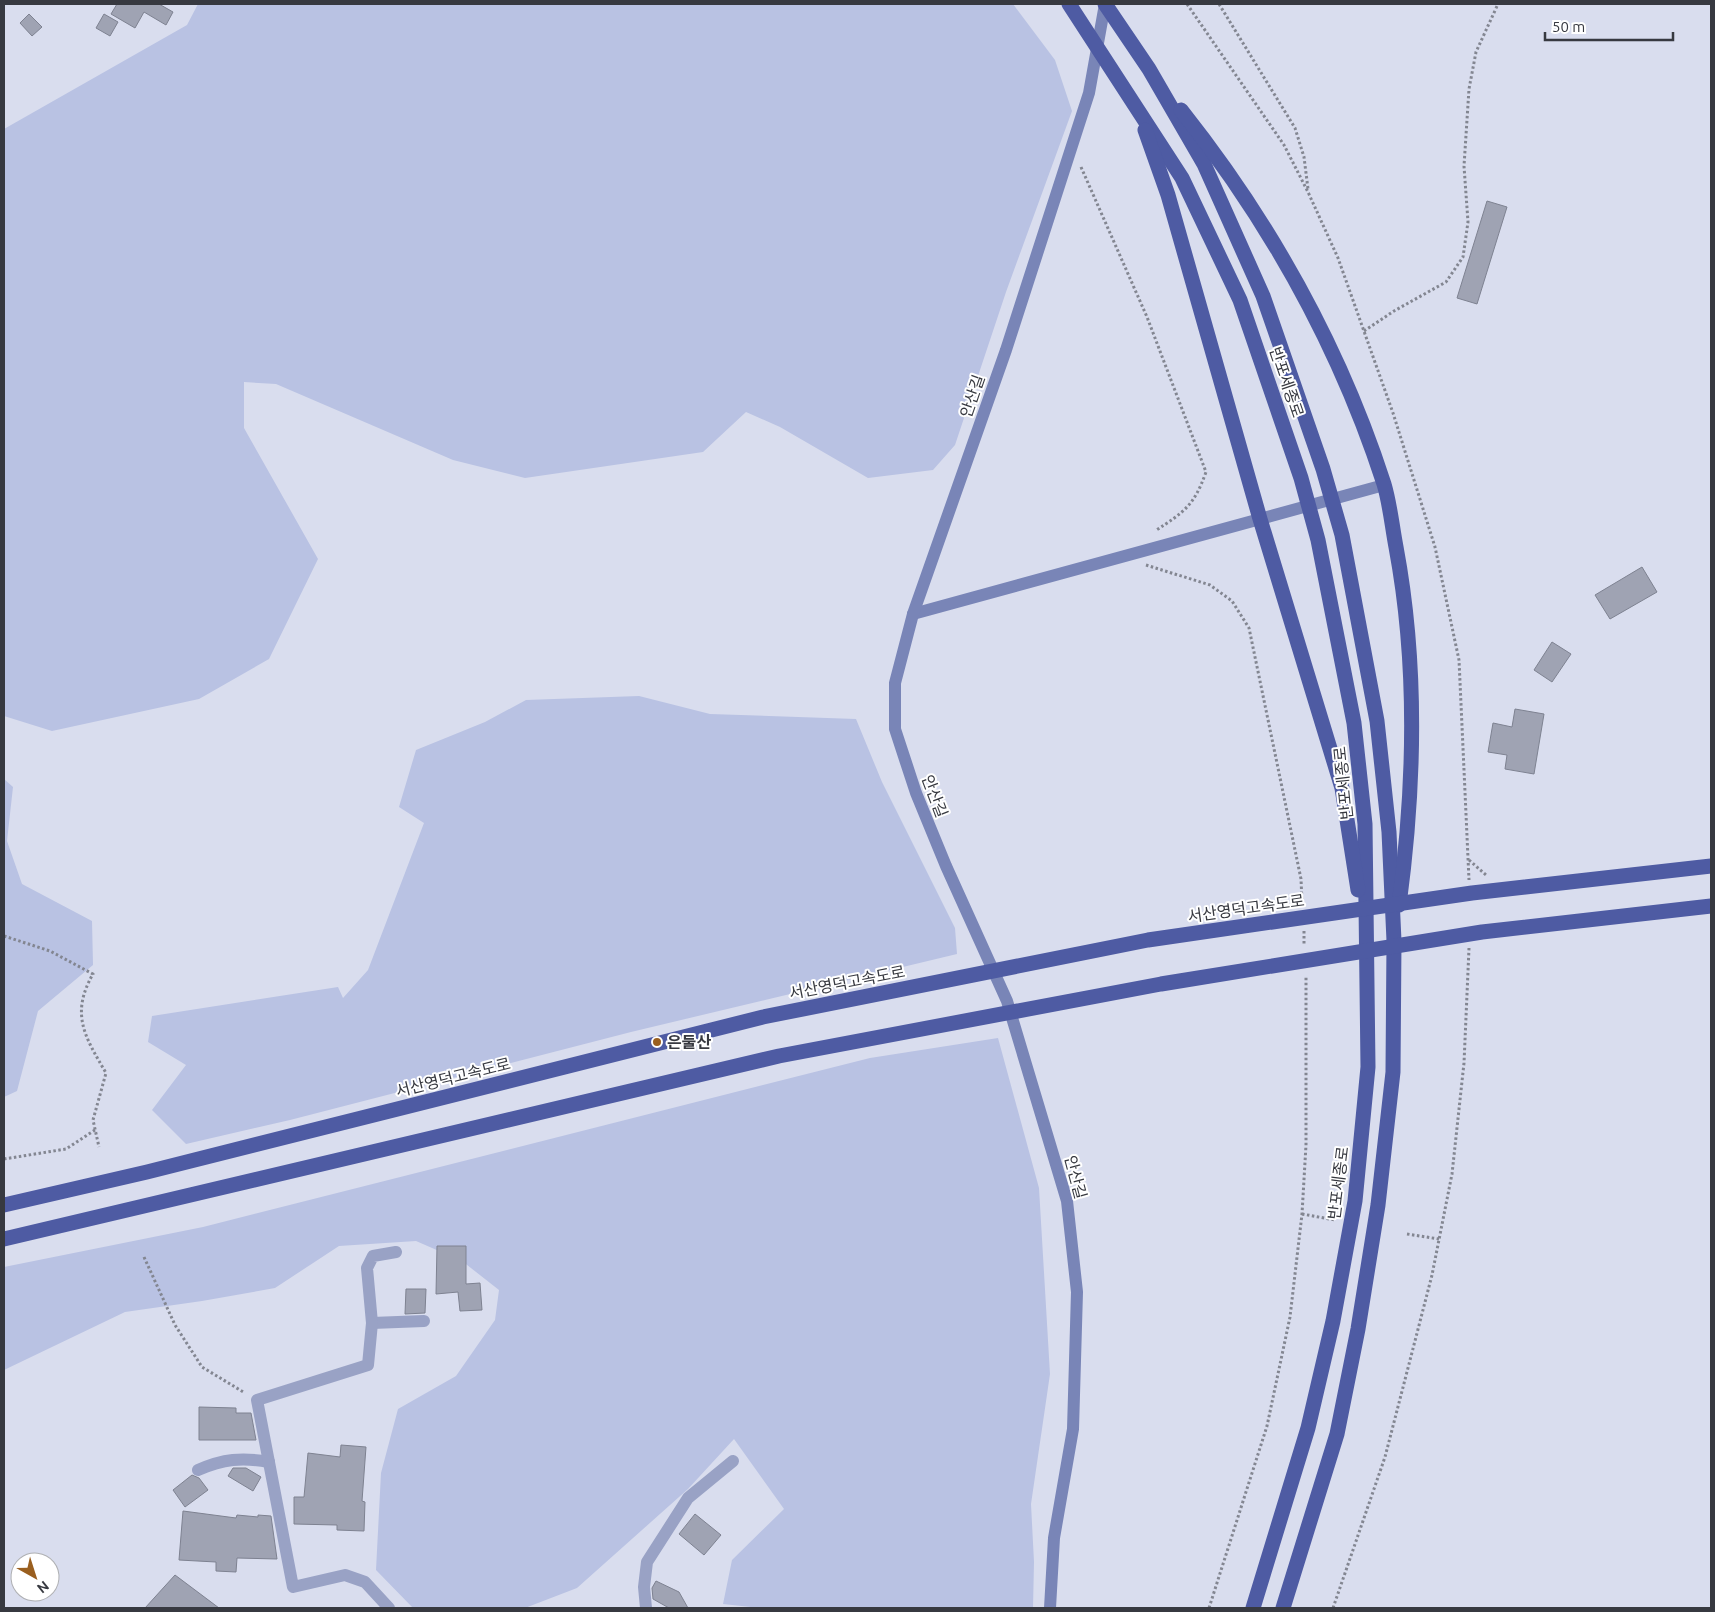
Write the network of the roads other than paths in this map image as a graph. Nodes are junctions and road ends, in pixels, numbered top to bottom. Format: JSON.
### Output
{"nodes":[{"id":1,"x":1069,"y":4,"type":"edge"},
{"id":2,"x":1105,"y":4,"type":"edge"},
{"id":3,"x":1149,"y":70,"type":"junction"},
{"id":4,"x":1136,"y":105,"type":"junction"},
{"id":5,"x":1384,"y":486,"type":"junction"},
{"id":6,"x":1260,"y":519,"type":"junction"},
{"id":7,"x":913,"y":614,"type":"junction"},
{"id":8,"x":1711,"y":866,"type":"edge"},
{"id":9,"x":1711,"y":906,"type":"edge"},
{"id":10,"x":1365,"y":938,"type":"junction"},
{"id":11,"x":1394,"y":941,"type":"junction"},
{"id":12,"x":4,"y":1205,"type":"edge"},
{"id":13,"x":4,"y":1239,"type":"edge"},
{"id":14,"x":396,"y":1252,"type":"dead end"},
{"id":15,"x":424,"y":1321,"type":"dead end"},
{"id":16,"x":372,"y":1323,"type":"junction"},
{"id":17,"x":733,"y":1461,"type":"dead end"},
{"id":18,"x":269,"y":1462,"type":"junction"},
{"id":19,"x":198,"y":1470,"type":"dead end"},
{"id":20,"x":389,"y":1608,"type":"edge"},
{"id":21,"x":646,"y":1608,"type":"edge"},
{"id":22,"x":1050,"y":1608,"type":"edge"},
{"id":23,"x":1253,"y":1608,"type":"edge"},
{"id":24,"x":1283,"y":1608,"type":"edge"}],
"edges":[{"from":1,"to":4,"type":"highway","name":"반포세종로"},
{"from":2,"to":3,"type":"highway","name":"반포세종로"},
{"from":2,"to":7,"type":"street","name":"안산길"},
{"from":3,"to":5,"type":"highway"},
{"from":3,"to":11,"type":"highway","name":"반포세종로"},
{"from":4,"to":6,"type":"highway"},
{"from":4,"to":10,"type":"highway","name":"반포세종로"},
{"from":5,"to":6,"type":"street"},
{"from":5,"to":11,"type":"highway"},
{"from":6,"to":7,"type":"street"},
{"from":6,"to":10,"type":"highway"},
{"from":7,"to":22,"type":"street","name":"안산길"},
{"from":8,"to":12,"type":"highway","name":"서산영덕고속도로"},
{"from":9,"to":13,"type":"highway"},
{"from":10,"to":23,"type":"highway","name":"반포세종로"},
{"from":11,"to":24,"type":"highway","name":"반포세종로"},
{"from":14,"to":16,"type":"street"},
{"from":15,"to":16,"type":"street"},
{"from":16,"to":18,"type":"street"},
{"from":17,"to":21,"type":"street"},
{"from":18,"to":19,"type":"street"},
{"from":18,"to":20,"type":"street"}]}
